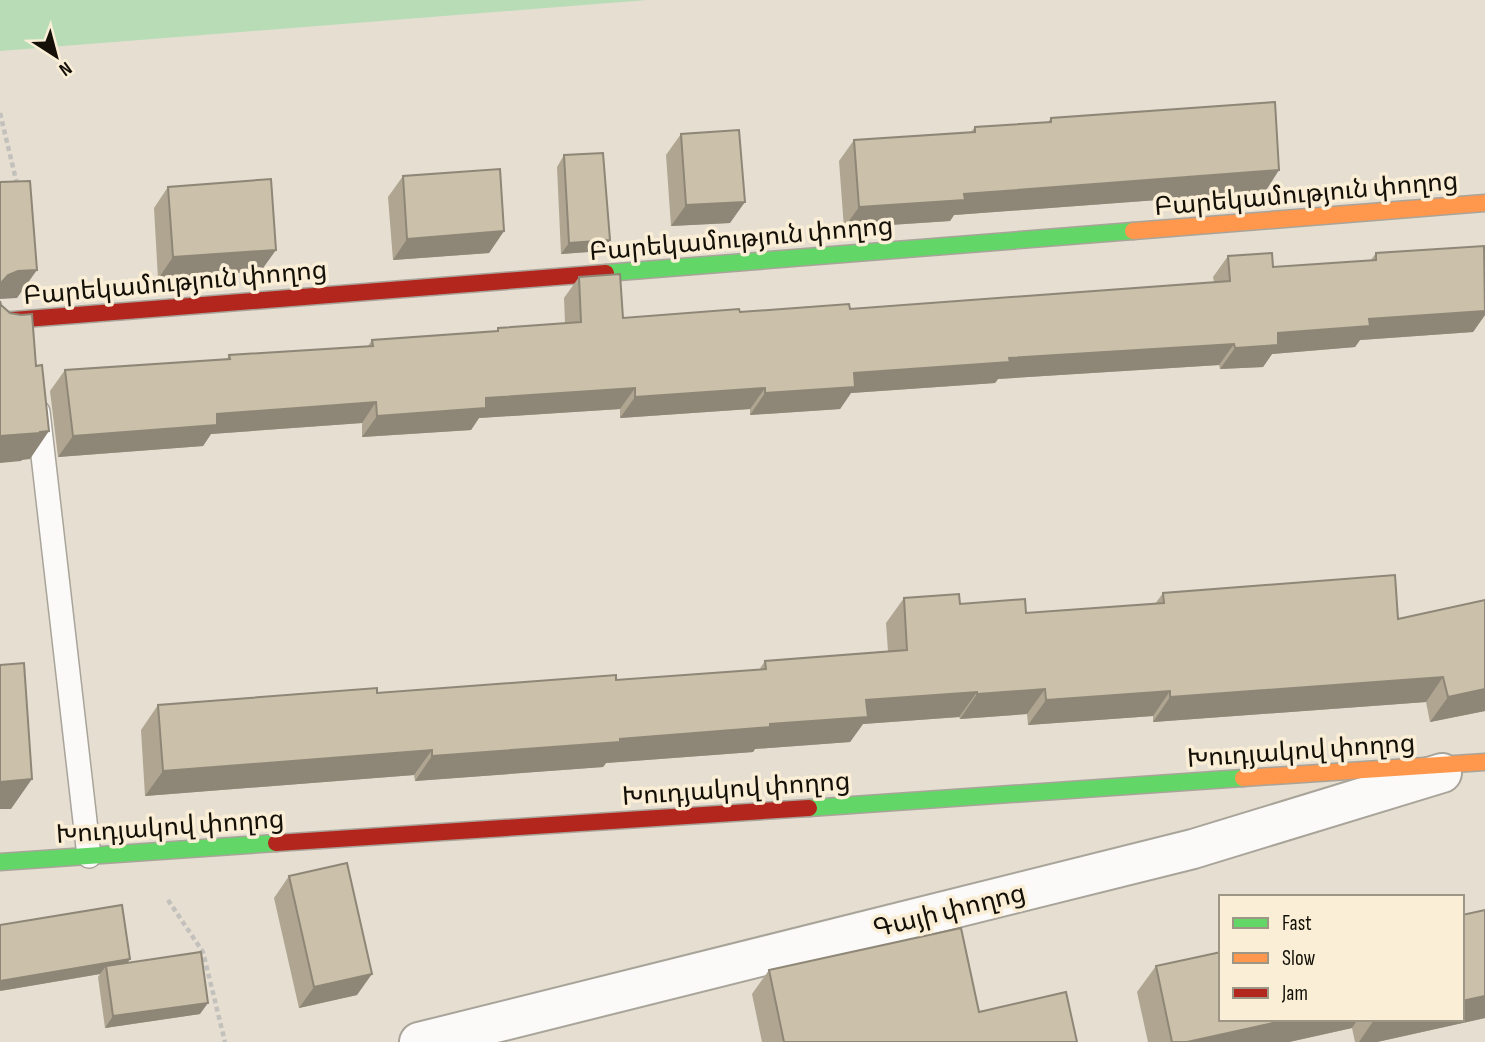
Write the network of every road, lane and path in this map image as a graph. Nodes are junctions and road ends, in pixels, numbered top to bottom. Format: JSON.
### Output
{"nodes":[{"id":1,"x":0,"y":113,"type":"edge"},
{"id":2,"x":19,"y":191,"type":"edge"},
{"id":3,"x":1485,"y":204,"type":"edge"},
{"id":4,"x":28,"y":319,"type":"junction"},
{"id":5,"x":0,"y":321,"type":"edge"},
{"id":6,"x":31,"y":346,"type":"edge"},
{"id":7,"x":36,"y":388,"type":"edge"},
{"id":8,"x":1480,"y":762,"type":"edge"},
{"id":9,"x":136,"y":853,"type":"junction"},
{"id":10,"x":89,"y":856,"type":"junction"},
{"id":11,"x":0,"y":862,"type":"edge"},
{"id":12,"x":225,"y":1042,"type":"edge"},
{"id":13,"x":419,"y":1042,"type":"edge"}],
"edges":[{"from":1,"to":2,"type":"path"},
{"from":3,"to":4,"type":"street","name":"Բարեկամություն փողոց"},
{"from":4,"to":5,"type":"street","name":"Բարեկամություն փողոց"},
{"from":4,"to":6,"type":"lane"},
{"from":7,"to":10,"type":"lane"},
{"from":8,"to":9,"type":"street","name":"Խուդյակով փողոց"},
{"from":8,"to":13,"type":"street","name":"Գայի փողոց"},
{"from":9,"to":10,"type":"street","name":"Խուդյակով փողոց"},
{"from":9,"to":12,"type":"path"},
{"from":10,"to":11,"type":"street","name":"Խուդյակով փողոց"}]}
